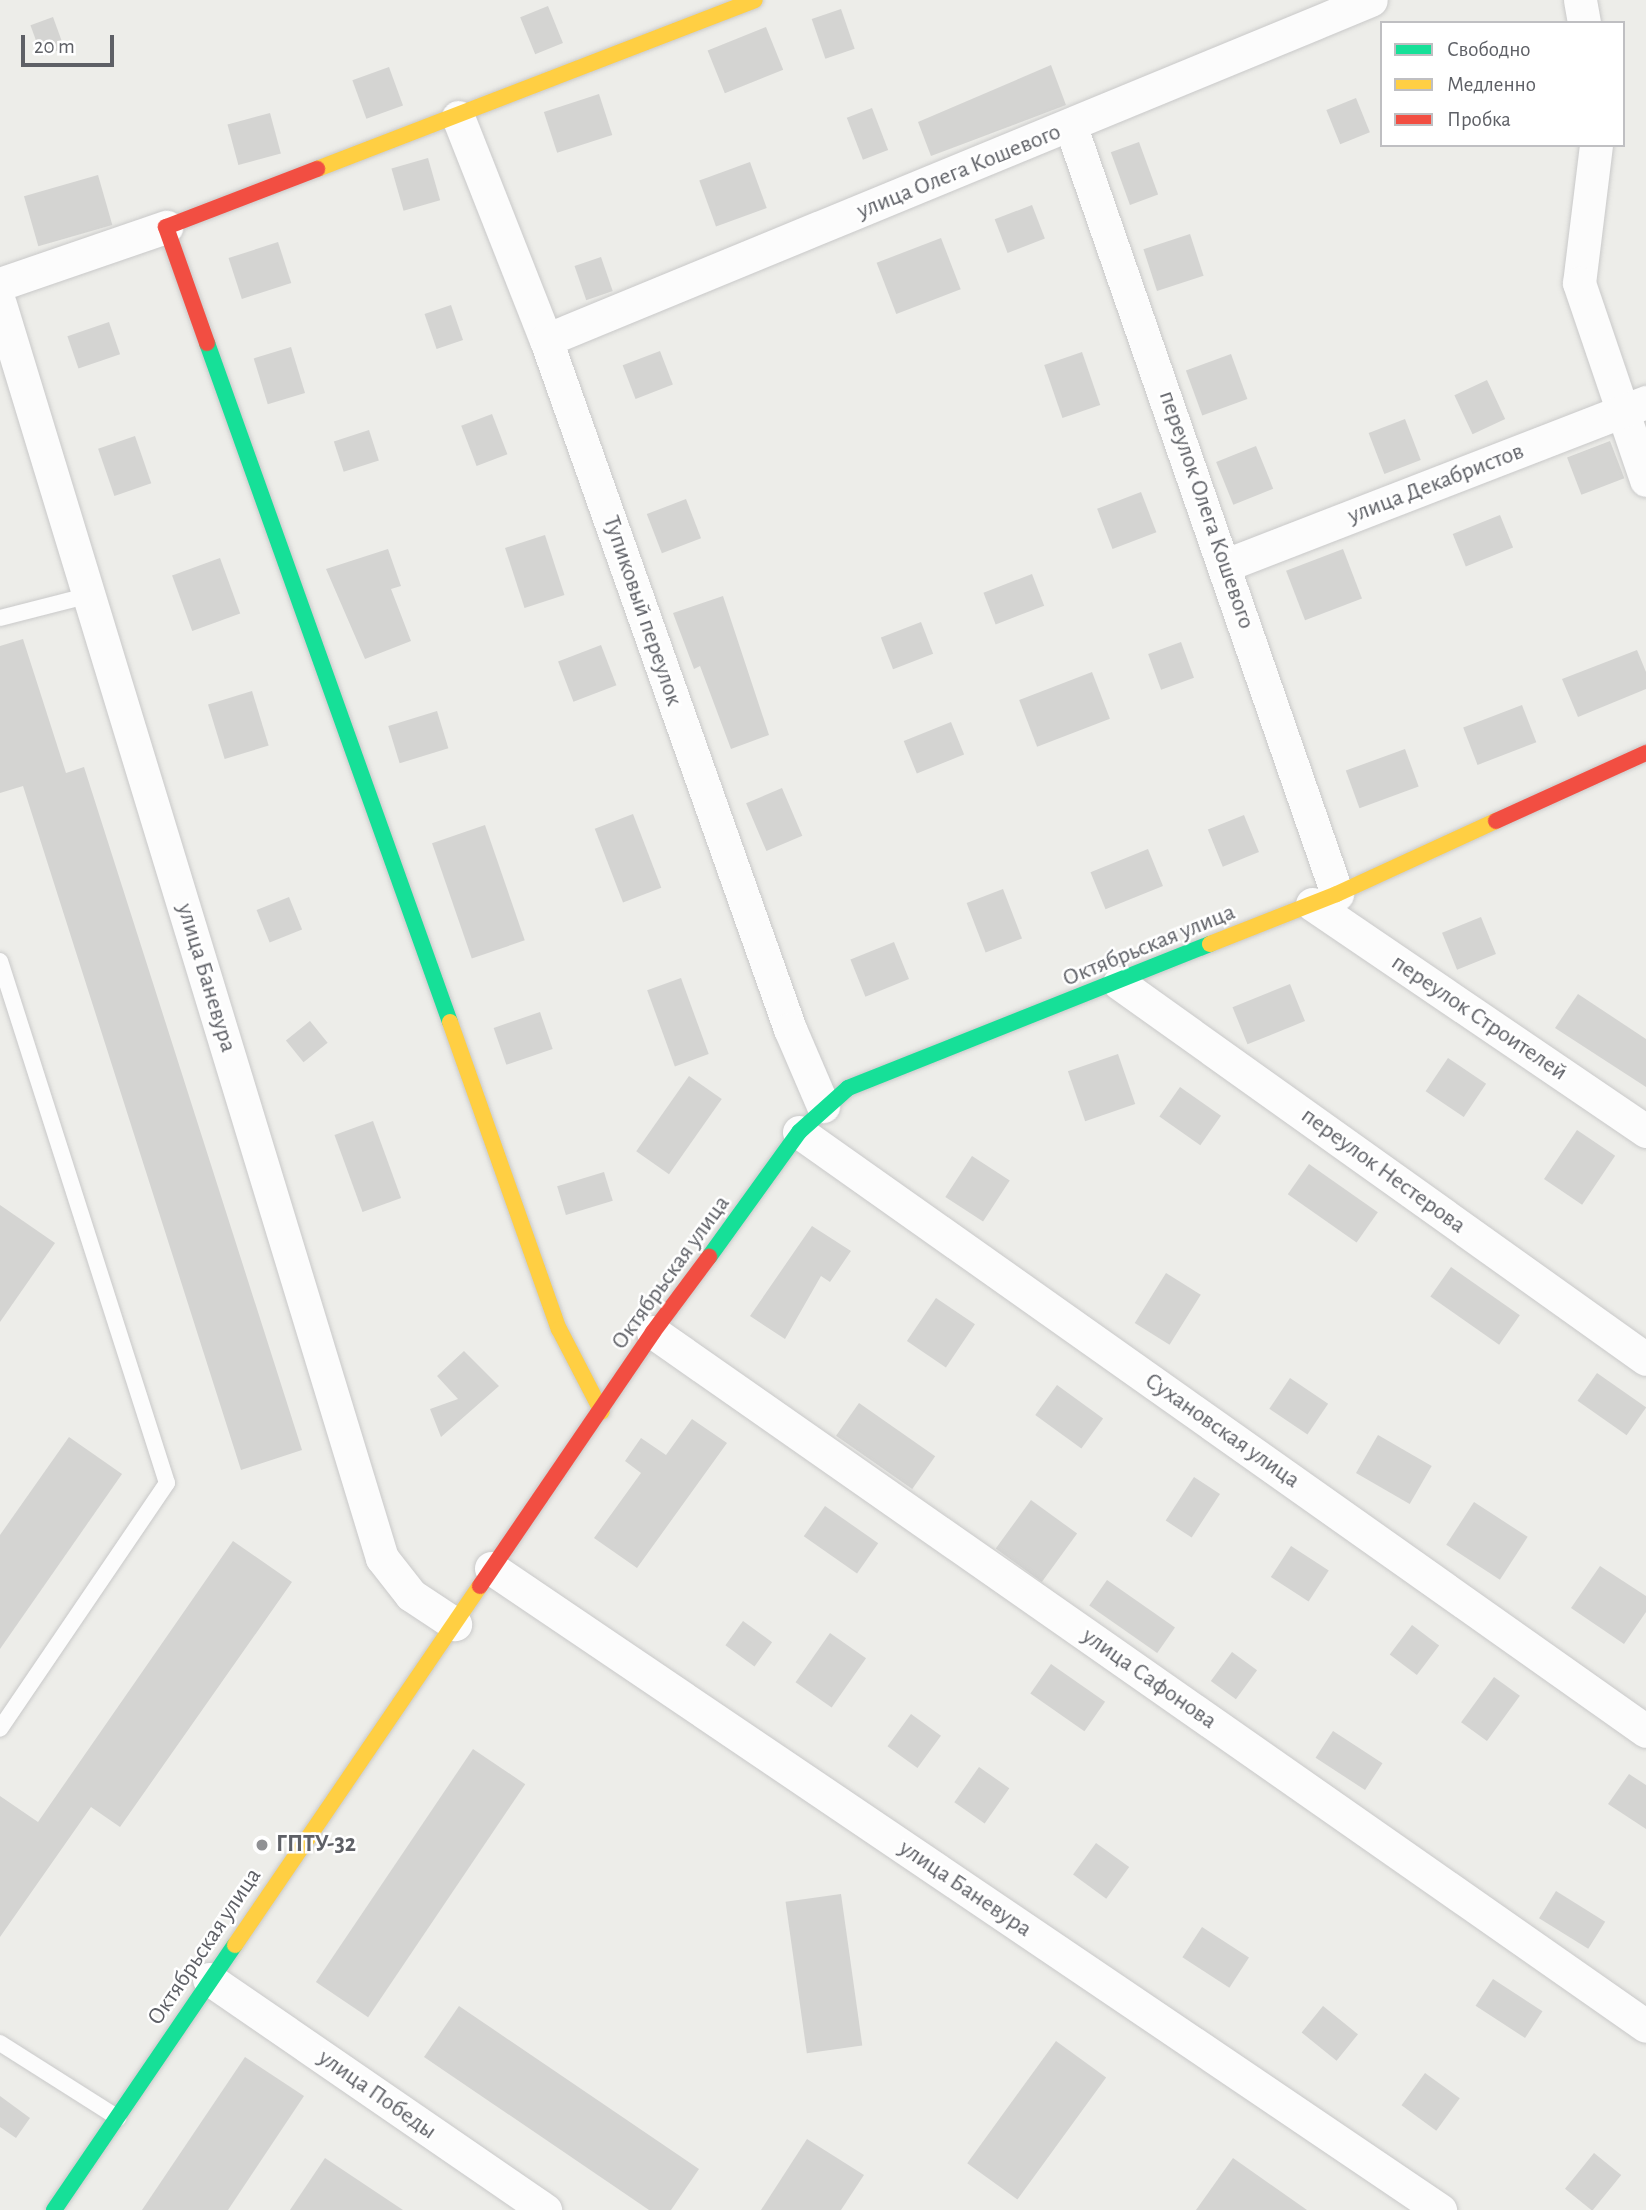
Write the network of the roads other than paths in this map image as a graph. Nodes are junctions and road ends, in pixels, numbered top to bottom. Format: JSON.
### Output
{"nodes":[{"id":1,"x":755,"y":0,"type":"edge"},
{"id":2,"x":1371,"y":0,"type":"edge"},
{"id":3,"x":1580,"y":0,"type":"edge"},
{"id":4,"x":1584,"y":21,"type":"edge"},
{"id":5,"x":458,"y":117,"type":"junction"},
{"id":6,"x":1071,"y":127,"type":"junction"},
{"id":7,"x":1596,"y":147,"type":"edge"},
{"id":8,"x":166,"y":227,"type":"junction"},
{"id":9,"x":0,"y":284,"type":"edge"},
{"id":10,"x":0,"y":303,"type":"edge"},
{"id":11,"x":546,"y":340,"type":"junction"},
{"id":12,"x":1634,"y":407,"type":"edge"},
{"id":13,"x":1646,"y":480,"type":"edge"},
{"id":14,"x":1226,"y":565,"type":"junction"},
{"id":15,"x":90,"y":595,"type":"junction"},
{"id":16,"x":0,"y":618,"type":"edge"},
{"id":17,"x":1646,"y":753,"type":"edge"},
{"id":18,"x":1325,"y":899,"type":"junction"},
{"id":19,"x":0,"y":961,"type":"edge"},
{"id":20,"x":1119,"y":983,"type":"junction"},
{"id":21,"x":823,"y":1106,"type":"junction"},
{"id":22,"x":799,"y":1132,"type":"junction"},
{"id":23,"x":1646,"y":1132,"type":"edge"},
{"id":24,"x":653,"y":1332,"type":"junction"},
{"id":25,"x":1646,"y":1359,"type":"edge"},
{"id":26,"x":602,"y":1412,"type":"junction"},
{"id":27,"x":491,"y":1568,"type":"junction"},
{"id":28,"x":455,"y":1624,"type":"junction"},
{"id":29,"x":0,"y":1729,"type":"edge"},
{"id":30,"x":1646,"y":1731,"type":"edge"},
{"id":31,"x":209,"y":1979,"type":"junction"},
{"id":32,"x":1646,"y":2026,"type":"edge"},
{"id":33,"x":0,"y":2043,"type":"edge"},
{"id":34,"x":118,"y":2118,"type":"junction"},
{"id":35,"x":54,"y":2210,"type":"edge"},
{"id":36,"x":545,"y":2210,"type":"edge"},
{"id":37,"x":1440,"y":2210,"type":"edge"}],
"edges":[{"from":1,"to":5,"type":"main road"},
{"from":2,"to":6,"type":"street","name":"улица Олега Кошевого"},
{"from":3,"to":4,"type":"street"},
{"from":5,"to":8,"type":"main road"},
{"from":5,"to":11,"type":"street","name":"Тупиковый переулок"},
{"from":6,"to":11,"type":"street","name":"улица Олега Кошевого"},
{"from":6,"to":14,"type":"street","name":"переулок Олега Кошевого"},
{"from":7,"to":12,"type":"street"},
{"from":8,"to":9,"type":"street"},
{"from":8,"to":26,"type":"main road"},
{"from":10,"to":15,"type":"street","name":"улица Баневура"},
{"from":11,"to":21,"type":"street","name":"Тупиковый переулок"},
{"from":12,"to":13,"type":"street"},
{"from":12,"to":14,"type":"street","name":"улица Декабристов"},
{"from":14,"to":18,"type":"street","name":"переулок Олега Кошевого"},
{"from":15,"to":16,"type":"lane"},
{"from":15,"to":28,"type":"street","name":"улица Баневура"},
{"from":17,"to":18,"type":"main road","name":"Октябрьская улица"},
{"from":18,"to":20,"type":"main road","name":"Октябрьская улица"},
{"from":18,"to":23,"type":"street","name":"переулок Строителей"},
{"from":19,"to":29,"type":"lane"},
{"from":20,"to":21,"type":"main road","name":"Октябрьская улица"},
{"from":20,"to":25,"type":"street","name":"переулок Нестерова"},
{"from":21,"to":22,"type":"main road","name":"Октябрьская улица"},
{"from":22,"to":24,"type":"main road","name":"Октябрьская улица"},
{"from":22,"to":30,"type":"street","name":"Сухановская улица"},
{"from":24,"to":26,"type":"main road","name":"Октябрьская улица"},
{"from":24,"to":32,"type":"street","name":"улица Сафонова"},
{"from":26,"to":27,"type":"main road","name":"Октябрьская улица"},
{"from":27,"to":28,"type":"main road","name":"Октябрьская улица"},
{"from":27,"to":37,"type":"street","name":"улица Баневура"},
{"from":28,"to":31,"type":"main road","name":"Октябрьская улица"},
{"from":31,"to":34,"type":"main road","name":"Октябрьская улица"},
{"from":31,"to":36,"type":"street","name":"улица Победы"},
{"from":33,"to":34,"type":"lane"},
{"from":34,"to":35,"type":"main road","name":"Октябрьская улица"}]}
